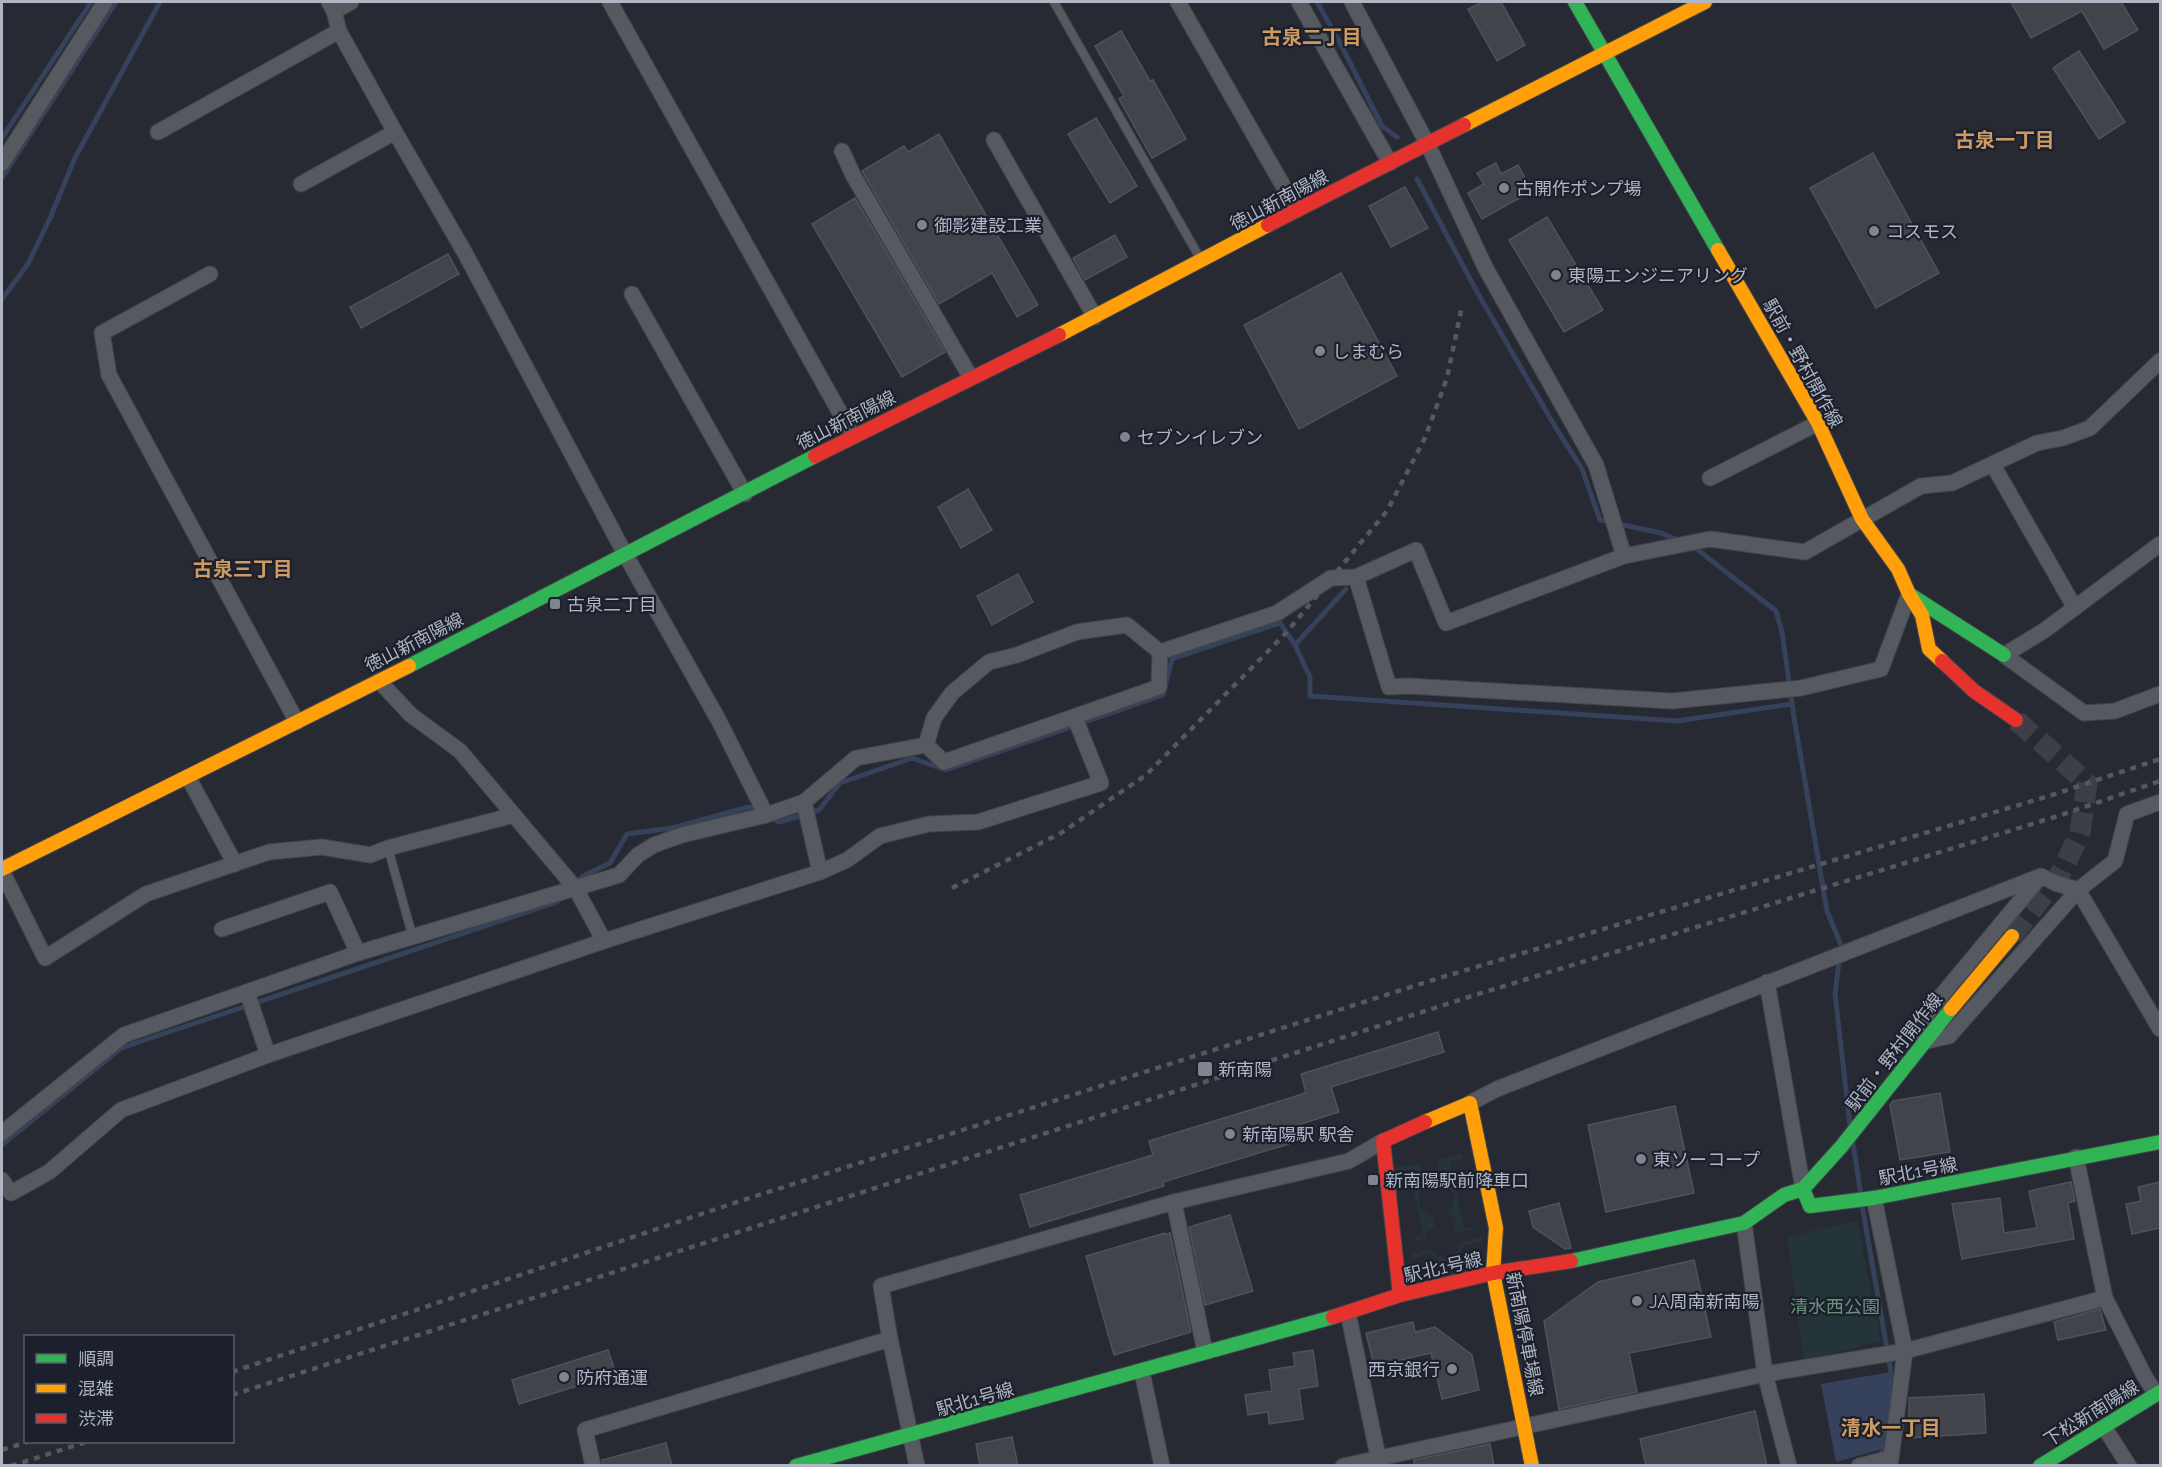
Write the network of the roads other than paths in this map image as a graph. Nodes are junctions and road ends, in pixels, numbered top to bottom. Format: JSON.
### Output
{"nodes":[{"id":1,"x":105,"y":2,"type":"edge"},
{"id":2,"x":351,"y":2,"type":"edge"},
{"id":3,"x":610,"y":2,"type":"edge"},
{"id":4,"x":1054,"y":2,"type":"edge"},
{"id":5,"x":1178,"y":2,"type":"edge"},
{"id":6,"x":1299,"y":2,"type":"edge"},
{"id":7,"x":1352,"y":2,"type":"edge"},
{"id":8,"x":1575,"y":2,"type":"edge"},
{"id":9,"x":1704,"y":2,"type":"edge"},
{"id":10,"x":331,"y":6,"type":"edge"},
{"id":11,"x":339,"y":31,"type":"junction"},
{"id":12,"x":1605,"y":54,"type":"junction"},
{"id":13,"x":158,"y":132,"type":"dead end"},
{"id":14,"x":395,"y":132,"type":"junction"},
{"id":15,"x":994,"y":140,"type":"dead end"},
{"id":16,"x":1428,"y":144,"type":"junction"},
{"id":17,"x":842,"y":151,"type":"dead end"},
{"id":18,"x":2,"y":163,"type":"edge"},
{"id":19,"x":1390,"y":163,"type":"junction"},
{"id":20,"x":301,"y":184,"type":"dead end"},
{"id":21,"x":1297,"y":210,"type":"junction"},
{"id":22,"x":1202,"y":262,"type":"junction"},
{"id":23,"x":210,"y":274,"type":"dead end"},
{"id":24,"x":632,"y":294,"type":"dead end"},
{"id":25,"x":1095,"y":317,"type":"junction"},
{"id":26,"x":2160,"y":361,"type":"edge"},
{"id":27,"x":971,"y":378,"type":"junction"},
{"id":28,"x":1818,"y":423,"type":"junction"},
{"id":29,"x":853,"y":436,"type":"junction"},
{"id":30,"x":1993,"y":465,"type":"junction"},
{"id":31,"x":1710,"y":478,"type":"dead end"},
{"id":32,"x":745,"y":494,"type":"junction"},
{"id":33,"x":1862,"y":519,"type":"junction"},
{"id":34,"x":2160,"y":544,"type":"edge"},
{"id":35,"x":625,"y":554,"type":"junction"},
{"id":36,"x":1624,"y":556,"type":"junction"},
{"id":37,"x":1356,"y":577,"type":"junction"},
{"id":38,"x":1909,"y":594,"type":"junction"},
{"id":39,"x":2075,"y":608,"type":"junction"},
{"id":40,"x":1160,"y":652,"type":"junction"},
{"id":41,"x":2004,"y":655,"type":"junction"},
{"id":42,"x":379,"y":681,"type":"junction"},
{"id":43,"x":2160,"y":694,"type":"edge"},
{"id":44,"x":1076,"y":717,"type":"junction"},
{"id":45,"x":2016,"y":720,"type":"tunnel mouth"},
{"id":46,"x":297,"y":722,"type":"junction"},
{"id":47,"x":926,"y":746,"type":"junction"},
{"id":48,"x":188,"y":777,"type":"junction"},
{"id":49,"x":804,"y":802,"type":"junction"},
{"id":50,"x":2160,"y":802,"type":"edge"},
{"id":51,"x":514,"y":815,"type":"junction"},
{"id":52,"x":766,"y":815,"type":"junction"},
{"id":53,"x":388,"y":848,"type":"junction"},
{"id":54,"x":235,"y":864,"type":"junction"},
{"id":55,"x":2,"y":870,"type":"edge"},
{"id":56,"x":820,"y":872,"type":"junction"},
{"id":57,"x":2041,"y":876,"type":"junction"},
{"id":58,"x":576,"y":889,"type":"junction"},
{"id":59,"x":2078,"y":890,"type":"junction"},
{"id":60,"x":222,"y":929,"type":"dead end"},
{"id":61,"x":2012,"y":936,"type":"tunnel mouth"},
{"id":62,"x":413,"y":938,"type":"junction"},
{"id":63,"x":604,"y":941,"type":"junction"},
{"id":64,"x":358,"y":953,"type":"junction"},
{"id":65,"x":1767,"y":982,"type":"junction"},
{"id":66,"x":247,"y":992,"type":"junction"},
{"id":67,"x":2156,"y":1010,"type":"edge"},
{"id":68,"x":2160,"y":1029,"type":"edge"},
{"id":69,"x":1923,"y":1042,"type":"junction"},
{"id":70,"x":268,"y":1055,"type":"junction"},
{"id":71,"x":1470,"y":1103,"type":"junction"},
{"id":72,"x":2,"y":1133,"type":"edge"},
{"id":73,"x":1383,"y":1141,"type":"junction"},
{"id":74,"x":2160,"y":1142,"type":"edge"},
{"id":75,"x":2076,"y":1157,"type":"junction"},
{"id":76,"x":2,"y":1180,"type":"edge"},
{"id":77,"x":1803,"y":1189,"type":"junction"},
{"id":78,"x":1874,"y":1198,"type":"junction"},
{"id":79,"x":1174,"y":1202,"type":"junction"},
{"id":80,"x":1744,"y":1223,"type":"junction"},
{"id":81,"x":1492,"y":1273,"type":"junction"},
{"id":82,"x":1400,"y":1295,"type":"junction"},
{"id":83,"x":2105,"y":1298,"type":"junction"},
{"id":84,"x":1348,"y":1313,"type":"junction"},
{"id":85,"x":890,"y":1339,"type":"junction"},
{"id":86,"x":1905,"y":1351,"type":"junction"},
{"id":87,"x":1205,"y":1352,"type":"junction"},
{"id":88,"x":1142,"y":1372,"type":"junction"},
{"id":89,"x":1765,"y":1374,"type":"junction"},
{"id":90,"x":2158,"y":1393,"type":"edge"},
{"id":91,"x":1524,"y":1425,"type":"junction"},
{"id":92,"x":2104,"y":1427,"type":"junction"},
{"id":93,"x":909,"y":1436,"type":"junction"},
{"id":94,"x":1379,"y":1461,"type":"edge"},
{"id":95,"x":1890,"y":1462,"type":"edge"},
{"id":96,"x":593,"y":1466,"type":"edge"},
{"id":97,"x":796,"y":1466,"type":"edge"},
{"id":98,"x":917,"y":1466,"type":"edge"},
{"id":99,"x":1162,"y":1466,"type":"edge"},
{"id":100,"x":1343,"y":1466,"type":"edge"},
{"id":101,"x":1532,"y":1466,"type":"edge"},
{"id":102,"x":1790,"y":1466,"type":"edge"},
{"id":103,"x":1859,"y":1466,"type":"edge"},
{"id":104,"x":2040,"y":1466,"type":"edge"},
{"id":105,"x":2129,"y":1466,"type":"edge"}],
"edges":[{"from":1,"to":18,"type":"street"},
{"from":2,"to":10,"type":"street"},
{"from":3,"to":29,"type":"street"},
{"from":4,"to":22,"type":"lane"},
{"from":5,"to":21,"type":"street"},
{"from":6,"to":19,"type":"street"},
{"from":7,"to":16,"type":"street"},
{"from":8,"to":12,"type":"street","name":"駅前・野村開作線"},
{"from":9,"to":12,"type":"street","name":"徳山新南陽線"},
{"from":10,"to":11,"type":"street"},
{"from":11,"to":13,"type":"street"},
{"from":11,"to":14,"type":"street"},
{"from":12,"to":16,"type":"street","name":"徳山新南陽線"},
{"from":12,"to":28,"type":"street","name":"駅前・野村開作線"},
{"from":14,"to":20,"type":"street"},
{"from":14,"to":35,"type":"street"},
{"from":15,"to":25,"type":"street"},
{"from":16,"to":19,"type":"street","name":"徳山新南陽線"},
{"from":16,"to":36,"type":"street"},
{"from":17,"to":27,"type":"street"},
{"from":19,"to":21,"type":"street","name":"徳山新南陽線"},
{"from":21,"to":22,"type":"street","name":"徳山新南陽線"},
{"from":22,"to":25,"type":"street","name":"徳山新南陽線"},
{"from":23,"to":46,"type":"street"},
{"from":24,"to":32,"type":"street"},
{"from":25,"to":27,"type":"street","name":"徳山新南陽線"},
{"from":26,"to":30,"type":"street"},
{"from":27,"to":29,"type":"street","name":"徳山新南陽線"},
{"from":28,"to":31,"type":"street"},
{"from":28,"to":33,"type":"street","name":"駅前・野村開作線"},
{"from":29,"to":32,"type":"street","name":"徳山新南陽線"},
{"from":30,"to":33,"type":"street"},
{"from":30,"to":39,"type":"street"},
{"from":32,"to":35,"type":"street","name":"徳山新南陽線"},
{"from":33,"to":36,"type":"street"},
{"from":33,"to":38,"type":"street","name":"駅前・野村開作線"},
{"from":34,"to":39,"type":"street"},
{"from":35,"to":42,"type":"street","name":"徳山新南陽線"},
{"from":35,"to":52,"type":"street"},
{"from":36,"to":37,"type":"street"},
{"from":37,"to":38,"type":"street"},
{"from":37,"to":40,"type":"street"},
{"from":38,"to":41,"type":"street"},
{"from":38,"to":45,"type":"street","name":"駅前・野村開作線"},
{"from":39,"to":41,"type":"street"},
{"from":40,"to":44,"type":"street"},
{"from":40,"to":47,"type":"street"},
{"from":41,"to":43,"type":"street"},
{"from":42,"to":46,"type":"street","name":"徳山新南陽線"},
{"from":42,"to":51,"type":"street"},
{"from":44,"to":47,"type":"street"},
{"from":44,"to":56,"type":"street"},
{"from":46,"to":48,"type":"street","name":"徳山新南陽線"},
{"from":47,"to":49,"type":"street"},
{"from":48,"to":54,"type":"street"},
{"from":48,"to":55,"type":"street","name":"徳山新南陽線"},
{"from":49,"to":52,"type":"street"},
{"from":49,"to":56,"type":"street"},
{"from":50,"to":59,"type":"street"},
{"from":51,"to":53,"type":"street"},
{"from":51,"to":58,"type":"street"},
{"from":52,"to":58,"type":"street"},
{"from":53,"to":54,"type":"street"},
{"from":53,"to":62,"type":"lane"},
{"from":54,"to":55,"type":"street"},
{"from":56,"to":63,"type":"street"},
{"from":57,"to":59,"type":"street"},
{"from":57,"to":65,"type":"street"},
{"from":57,"to":69,"type":"street"},
{"from":58,"to":62,"type":"street"},
{"from":58,"to":63,"type":"street"},
{"from":59,"to":67,"type":"street"},
{"from":59,"to":69,"type":"street"},
{"from":60,"to":64,"type":"street"},
{"from":61,"to":69,"type":"street","name":"駅前・野村開作線"},
{"from":62,"to":64,"type":"street"},
{"from":63,"to":70,"type":"street"},
{"from":64,"to":66,"type":"street"},
{"from":65,"to":71,"type":"street"},
{"from":65,"to":77,"type":"street"},
{"from":66,"to":70,"type":"street"},
{"from":66,"to":72,"type":"street"},
{"from":67,"to":68,"type":"street"},
{"from":69,"to":77,"type":"street","name":"駅前・野村開作線"},
{"from":70,"to":76,"type":"street"},
{"from":71,"to":73,"type":"street"},
{"from":71,"to":81,"type":"street","name":"新南陽停車場線"},
{"from":73,"to":79,"type":"street"},
{"from":73,"to":82,"type":"street"},
{"from":74,"to":75,"type":"street","name":"駅北1号線"},
{"from":75,"to":78,"type":"street","name":"駅北1号線"},
{"from":75,"to":83,"type":"street"},
{"from":77,"to":78,"type":"street","name":"駅北1号線"},
{"from":77,"to":80,"type":"street","name":"駅北1号線"},
{"from":78,"to":86,"type":"street"},
{"from":79,"to":85,"type":"street"},
{"from":79,"to":87,"type":"street"},
{"from":80,"to":81,"type":"street","name":"駅北1号線"},
{"from":80,"to":89,"type":"street"},
{"from":81,"to":82,"type":"street","name":"駅北1号線"},
{"from":81,"to":91,"type":"street","name":"新南陽停車場線"},
{"from":82,"to":84,"type":"street","name":"駅北1号線"},
{"from":83,"to":86,"type":"street"},
{"from":83,"to":90,"type":"street"},
{"from":84,"to":87,"type":"street","name":"駅北1号線"},
{"from":84,"to":94,"type":"street"},
{"from":85,"to":93,"type":"street"},
{"from":85,"to":96,"type":"street"},
{"from":86,"to":89,"type":"street"},
{"from":86,"to":95,"type":"street"},
{"from":87,"to":88,"type":"street","name":"駅北1号線"},
{"from":88,"to":93,"type":"street","name":"駅北1号線"},
{"from":88,"to":99,"type":"street"},
{"from":89,"to":91,"type":"street"},
{"from":89,"to":102,"type":"street"},
{"from":90,"to":92,"type":"street","name":"下松新南陽線"},
{"from":91,"to":94,"type":"street"},
{"from":91,"to":101,"type":"street","name":"新南陽停車場線"},
{"from":92,"to":104,"type":"street","name":"下松新南陽線"},
{"from":92,"to":105,"type":"street"},
{"from":93,"to":97,"type":"street","name":"駅北1号線"},
{"from":93,"to":98,"type":"street"},
{"from":94,"to":100,"type":"street"},
{"from":95,"to":103,"type":"street"}]}
